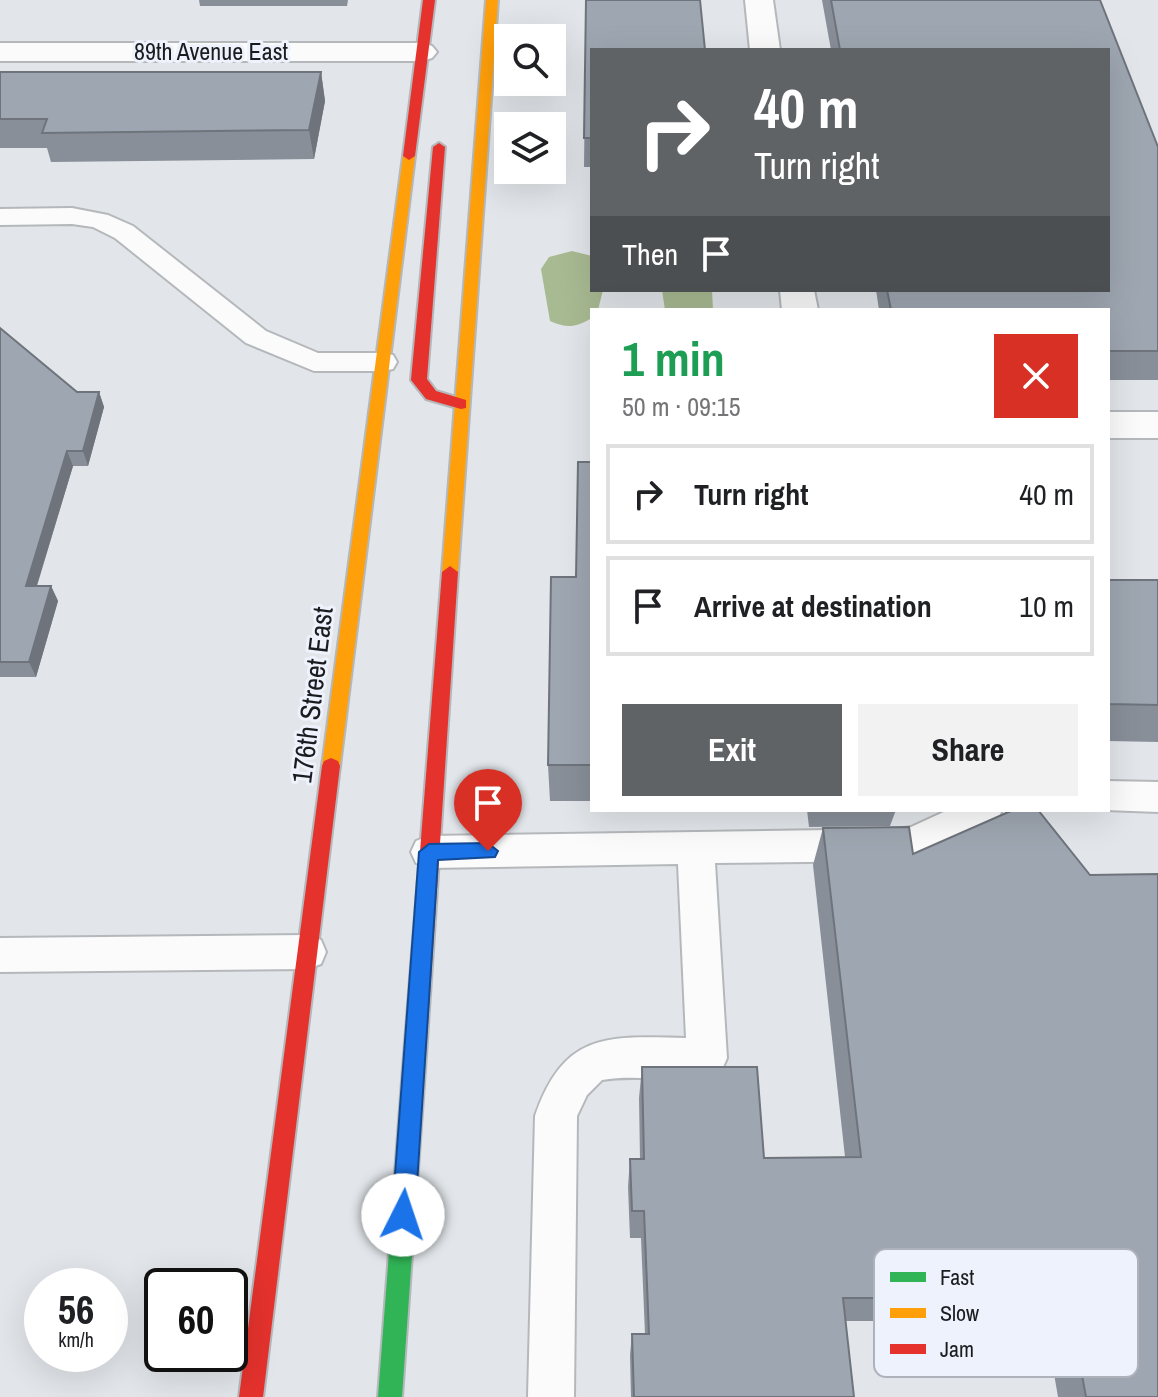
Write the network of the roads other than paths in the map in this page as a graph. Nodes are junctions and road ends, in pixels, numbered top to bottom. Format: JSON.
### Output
{"nodes":[{"id":1,"x":429,"y":0,"type":"edge"},
{"id":2,"x":492,"y":0,"type":"edge"},
{"id":3,"x":759,"y":0,"type":"edge"},
{"id":4,"x":765,"y":48,"type":"edge"},
{"id":5,"x":0,"y":52,"type":"edge"},
{"id":6,"x":421,"y":58,"type":"junction"},
{"id":7,"x":0,"y":217,"type":"edge"},
{"id":8,"x":383,"y":362,"type":"junction"},
{"id":9,"x":461,"y":404,"type":"junction"},
{"id":10,"x":1110,"y":425,"type":"edge"},
{"id":11,"x":1158,"y":425,"type":"edge"},
{"id":12,"x":1110,"y":796,"type":"edge"},
{"id":13,"x":1158,"y":797,"type":"edge"},
{"id":14,"x":980,"y":812,"type":"edge"},
{"id":15,"x":696,"y":848,"type":"junction"},
{"id":16,"x":429,"y":852,"type":"junction"},
{"id":17,"x":307,"y":952,"type":"junction"},
{"id":18,"x":0,"y":955,"type":"edge"},
{"id":19,"x":251,"y":1397,"type":"edge"},
{"id":20,"x":390,"y":1397,"type":"edge"},
{"id":21,"x":551,"y":1397,"type":"edge"}],
"edges":[{"from":1,"to":6,"type":"main road","name":"176th Street East"},
{"from":2,"to":9,"type":"main road"},
{"from":3,"to":4,"type":"street"},
{"from":5,"to":6,"type":"street","name":"89th Avenue East"},
{"from":6,"to":8,"type":"main road","name":"176th Street East"},
{"from":6,"to":9,"type":"main road"},
{"from":7,"to":8,"type":"lane"},
{"from":8,"to":17,"type":"main road","name":"176th Street East"},
{"from":9,"to":16,"type":"main road"},
{"from":10,"to":11,"type":"street"},
{"from":12,"to":13,"type":"lane"},
{"from":14,"to":15,"type":"lane"},
{"from":15,"to":16,"type":"lane"},
{"from":15,"to":21,"type":"lane"},
{"from":16,"to":20,"type":"main road"},
{"from":17,"to":18,"type":"lane"},
{"from":17,"to":19,"type":"main road","name":"176th Street East"}]}
